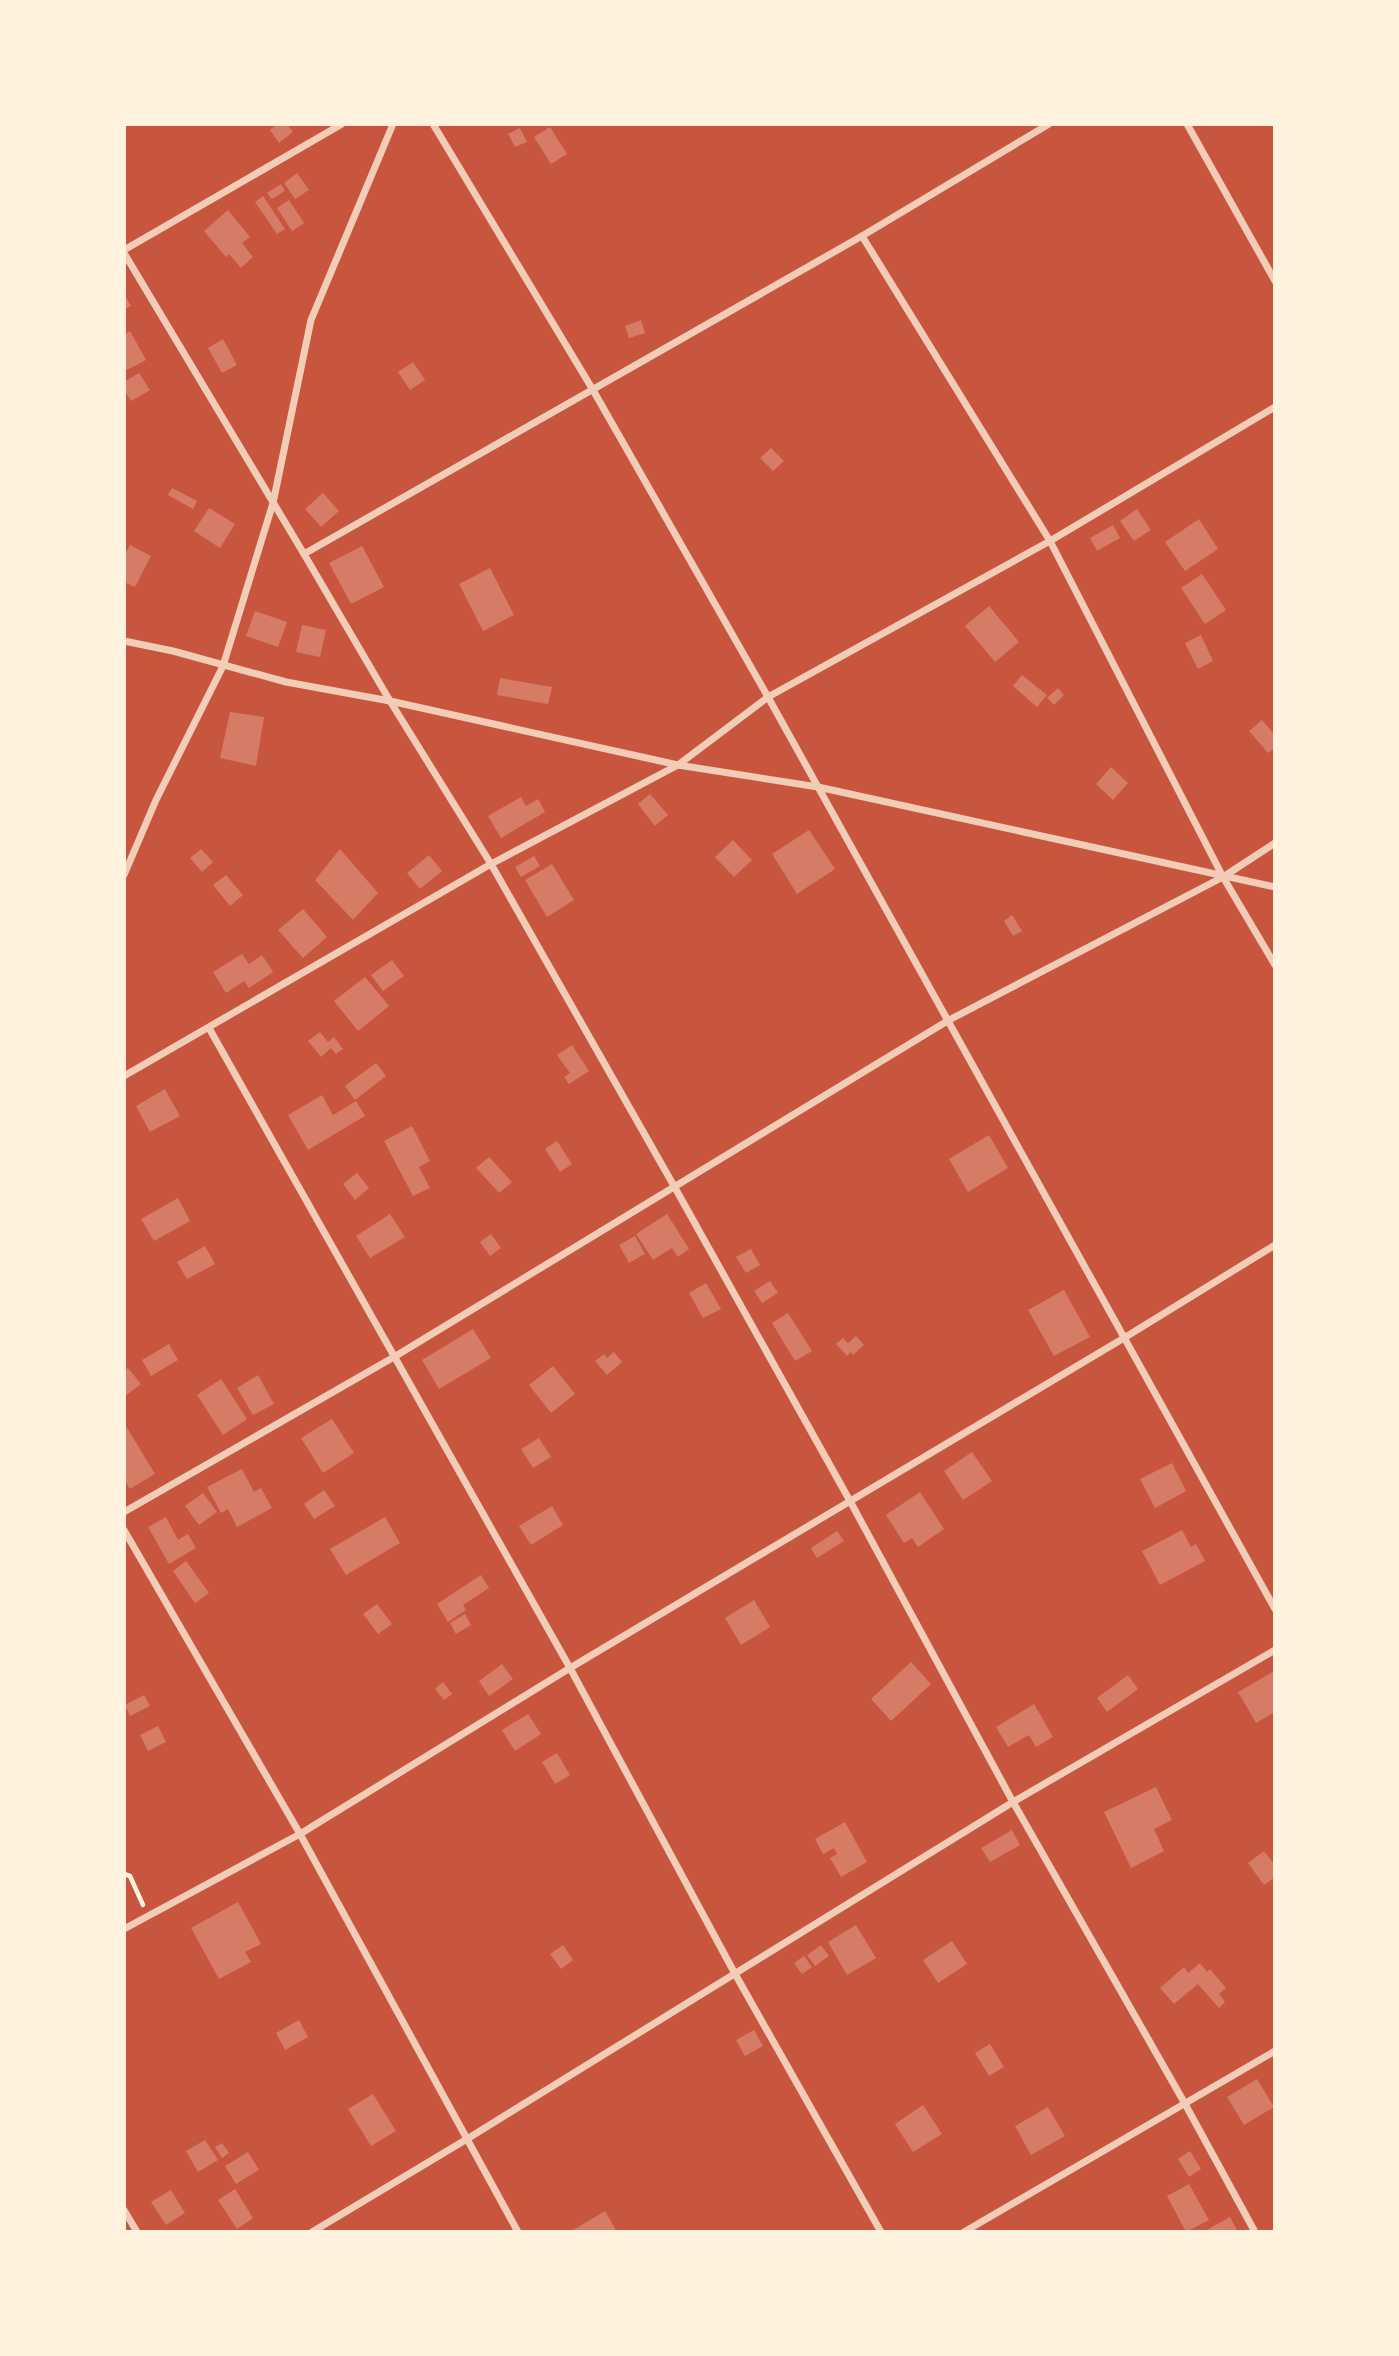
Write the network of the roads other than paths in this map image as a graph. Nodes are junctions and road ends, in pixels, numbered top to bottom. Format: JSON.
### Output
{"nodes":[{"id":1,"x":342,"y":124,"type":"edge"},
{"id":2,"x":393,"y":124,"type":"edge"},
{"id":3,"x":433,"y":124,"type":"edge"},
{"id":4,"x":1049,"y":124,"type":"edge"},
{"id":5,"x":1187,"y":124,"type":"edge"},
{"id":6,"x":862,"y":236,"type":"junction"},
{"id":7,"x":124,"y":252,"type":"edge"},
{"id":8,"x":1275,"y":281,"type":"edge"},
{"id":9,"x":593,"y":390,"type":"junction"},
{"id":10,"x":1275,"y":407,"type":"edge"},
{"id":11,"x":273,"y":503,"type":"junction"},
{"id":12,"x":1050,"y":541,"type":"junction"},
{"id":13,"x":304,"y":554,"type":"junction"},
{"id":14,"x":124,"y":641,"type":"edge"},
{"id":15,"x":223,"y":666,"type":"junction"},
{"id":16,"x":768,"y":697,"type":"junction"},
{"id":17,"x":390,"y":701,"type":"junction"},
{"id":18,"x":678,"y":765,"type":"junction"},
{"id":19,"x":818,"y":787,"type":"junction"},
{"id":20,"x":1275,"y":844,"type":"edge"},
{"id":21,"x":491,"y":864,"type":"junction"},
{"id":22,"x":124,"y":875,"type":"edge"},
{"id":23,"x":1223,"y":877,"type":"junction"},
{"id":24,"x":1275,"y":887,"type":"edge"},
{"id":25,"x":1275,"y":965,"type":"edge"},
{"id":26,"x":949,"y":1020,"type":"junction"},
{"id":27,"x":209,"y":1028,"type":"junction"},
{"id":28,"x":124,"y":1076,"type":"edge"},
{"id":29,"x":674,"y":1185,"type":"junction"},
{"id":30,"x":1275,"y":1245,"type":"edge"},
{"id":31,"x":1124,"y":1338,"type":"junction"},
{"id":32,"x":394,"y":1357,"type":"junction"},
{"id":33,"x":849,"y":1501,"type":"junction"},
{"id":34,"x":124,"y":1513,"type":"edge"},
{"id":35,"x":124,"y":1530,"type":"edge"},
{"id":36,"x":1275,"y":1609,"type":"edge"},
{"id":37,"x":1275,"y":1650,"type":"edge"},
{"id":38,"x":570,"y":1668,"type":"junction"},
{"id":39,"x":1013,"y":1802,"type":"junction"},
{"id":40,"x":300,"y":1834,"type":"junction"},
{"id":41,"x":124,"y":1929,"type":"edge"},
{"id":42,"x":734,"y":1972,"type":"junction"},
{"id":43,"x":1275,"y":2050,"type":"edge"},
{"id":44,"x":1184,"y":2102,"type":"junction"},
{"id":45,"x":467,"y":2139,"type":"junction"},
{"id":46,"x":124,"y":2210,"type":"edge"},
{"id":47,"x":137,"y":2232,"type":"edge"},
{"id":48,"x":312,"y":2232,"type":"edge"},
{"id":49,"x":518,"y":2232,"type":"edge"},
{"id":50,"x":881,"y":2232,"type":"edge"},
{"id":51,"x":964,"y":2232,"type":"edge"},
{"id":52,"x":1255,"y":2232,"type":"edge"}],
"edges":[{"from":1,"to":7,"type":"street"},
{"from":2,"to":11,"type":"street"},
{"from":3,"to":9,"type":"street"},
{"from":4,"to":6,"type":"street"},
{"from":5,"to":8,"type":"street"},
{"from":6,"to":9,"type":"street"},
{"from":6,"to":12,"type":"street"},
{"from":7,"to":11,"type":"street"},
{"from":9,"to":13,"type":"street"},
{"from":9,"to":16,"type":"street"},
{"from":10,"to":12,"type":"street"},
{"from":11,"to":13,"type":"street"},
{"from":11,"to":15,"type":"street"},
{"from":12,"to":16,"type":"street"},
{"from":12,"to":23,"type":"street"},
{"from":13,"to":17,"type":"street"},
{"from":14,"to":15,"type":"street"},
{"from":15,"to":17,"type":"street"},
{"from":15,"to":22,"type":"street"},
{"from":16,"to":18,"type":"street"},
{"from":16,"to":19,"type":"street"},
{"from":17,"to":18,"type":"street"},
{"from":17,"to":21,"type":"street"},
{"from":18,"to":19,"type":"street"},
{"from":18,"to":21,"type":"street"},
{"from":19,"to":23,"type":"street"},
{"from":19,"to":26,"type":"street"},
{"from":20,"to":23,"type":"street"},
{"from":21,"to":27,"type":"street"},
{"from":21,"to":29,"type":"street"},
{"from":23,"to":24,"type":"street"},
{"from":23,"to":25,"type":"street"},
{"from":23,"to":26,"type":"street"},
{"from":26,"to":29,"type":"street"},
{"from":26,"to":31,"type":"street"},
{"from":27,"to":28,"type":"street"},
{"from":27,"to":32,"type":"street"},
{"from":29,"to":32,"type":"street"},
{"from":29,"to":33,"type":"street"},
{"from":30,"to":31,"type":"street"},
{"from":31,"to":33,"type":"street"},
{"from":31,"to":36,"type":"street"},
{"from":32,"to":34,"type":"street"},
{"from":32,"to":38,"type":"street"},
{"from":33,"to":38,"type":"street"},
{"from":33,"to":39,"type":"street"},
{"from":35,"to":40,"type":"street"},
{"from":37,"to":39,"type":"street"},
{"from":38,"to":40,"type":"street"},
{"from":38,"to":42,"type":"street"},
{"from":39,"to":42,"type":"street"},
{"from":39,"to":44,"type":"street"},
{"from":40,"to":41,"type":"street"},
{"from":40,"to":45,"type":"street"},
{"from":42,"to":45,"type":"street"},
{"from":42,"to":50,"type":"street"},
{"from":43,"to":44,"type":"street"},
{"from":44,"to":51,"type":"street"},
{"from":44,"to":52,"type":"street"},
{"from":45,"to":48,"type":"street"},
{"from":45,"to":49,"type":"street"},
{"from":46,"to":47,"type":"street"}]}
